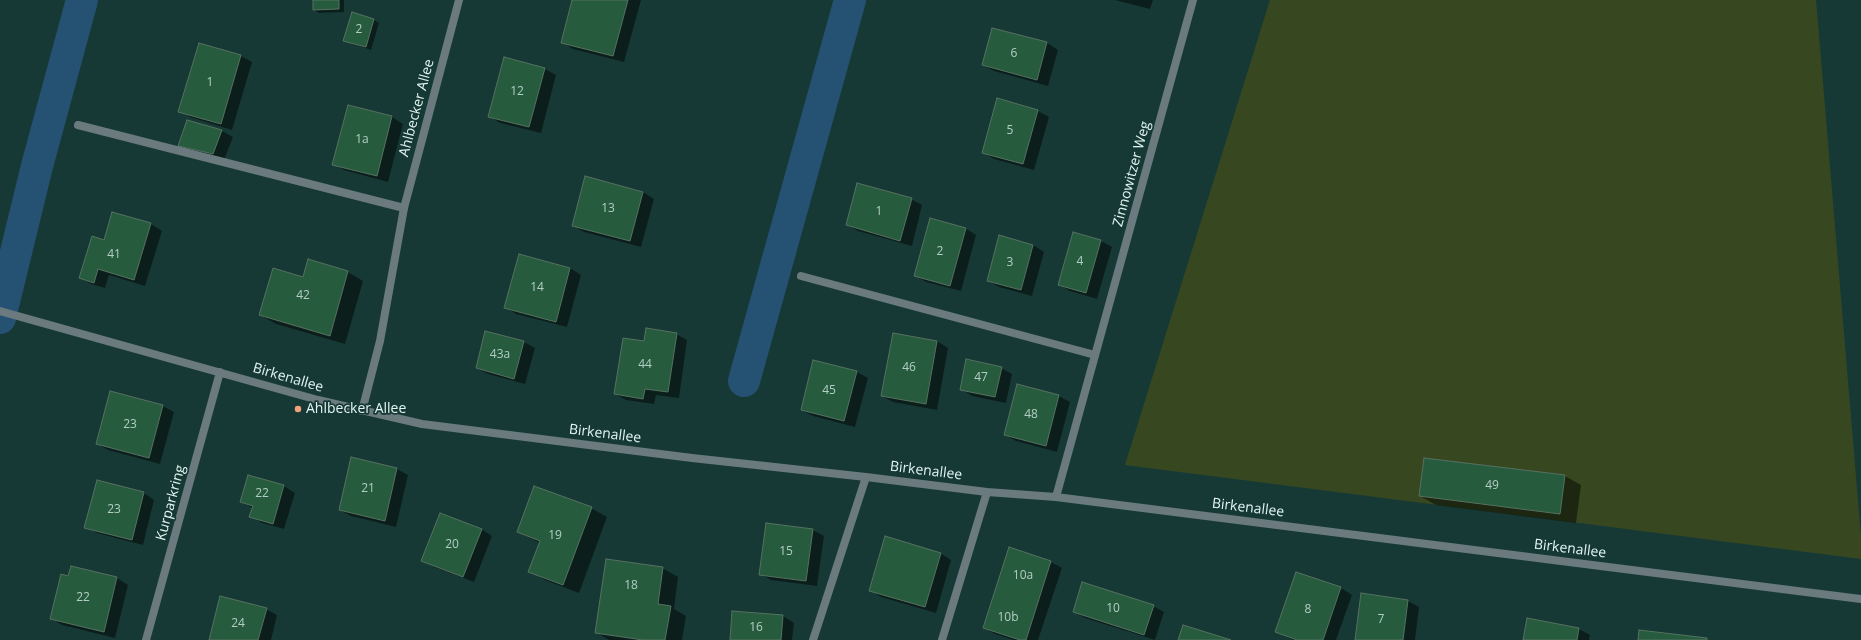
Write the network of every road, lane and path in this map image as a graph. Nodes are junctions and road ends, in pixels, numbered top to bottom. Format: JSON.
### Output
{"nodes":[{"id":1,"x":459,"y":0,"type":"edge"},
{"id":2,"x":1193,"y":0,"type":"edge"},
{"id":3,"x":78,"y":125,"type":"dead end"},
{"id":4,"x":404,"y":208,"type":"junction"},
{"id":5,"x":801,"y":276,"type":"dead end"},
{"id":6,"x":0,"y":312,"type":"edge"},
{"id":7,"x":1096,"y":355,"type":"junction"},
{"id":8,"x":220,"y":372,"type":"junction"},
{"id":9,"x":362,"y":411,"type":"junction"},
{"id":10,"x":866,"y":477,"type":"junction"},
{"id":11,"x":987,"y":492,"type":"junction"},
{"id":12,"x":1056,"y":497,"type":"junction"},
{"id":13,"x":1861,"y":599,"type":"edge"},
{"id":14,"x":146,"y":640,"type":"edge"},
{"id":15,"x":813,"y":640,"type":"edge"},
{"id":16,"x":942,"y":640,"type":"edge"}],
"edges":[{"from":1,"to":4,"type":"street","name":"Ahlbecker Allee"},
{"from":2,"to":7,"type":"street","name":"Zinnowitzer Weg"},
{"from":3,"to":4,"type":"street"},
{"from":4,"to":9,"type":"street","name":"Ahlbecker Allee"},
{"from":5,"to":7,"type":"street"},
{"from":6,"to":8,"type":"street","name":"Birkenallee"},
{"from":7,"to":12,"type":"street","name":"Zinnowitzer Weg"},
{"from":8,"to":9,"type":"street","name":"Birkenallee"},
{"from":8,"to":14,"type":"street","name":"Kurparkring"},
{"from":9,"to":10,"type":"street","name":"Birkenallee"},
{"from":10,"to":11,"type":"street","name":"Birkenallee"},
{"from":10,"to":15,"type":"street"},
{"from":11,"to":12,"type":"street","name":"Birkenallee"},
{"from":11,"to":16,"type":"street"},
{"from":12,"to":13,"type":"street","name":"Birkenallee"}]}
